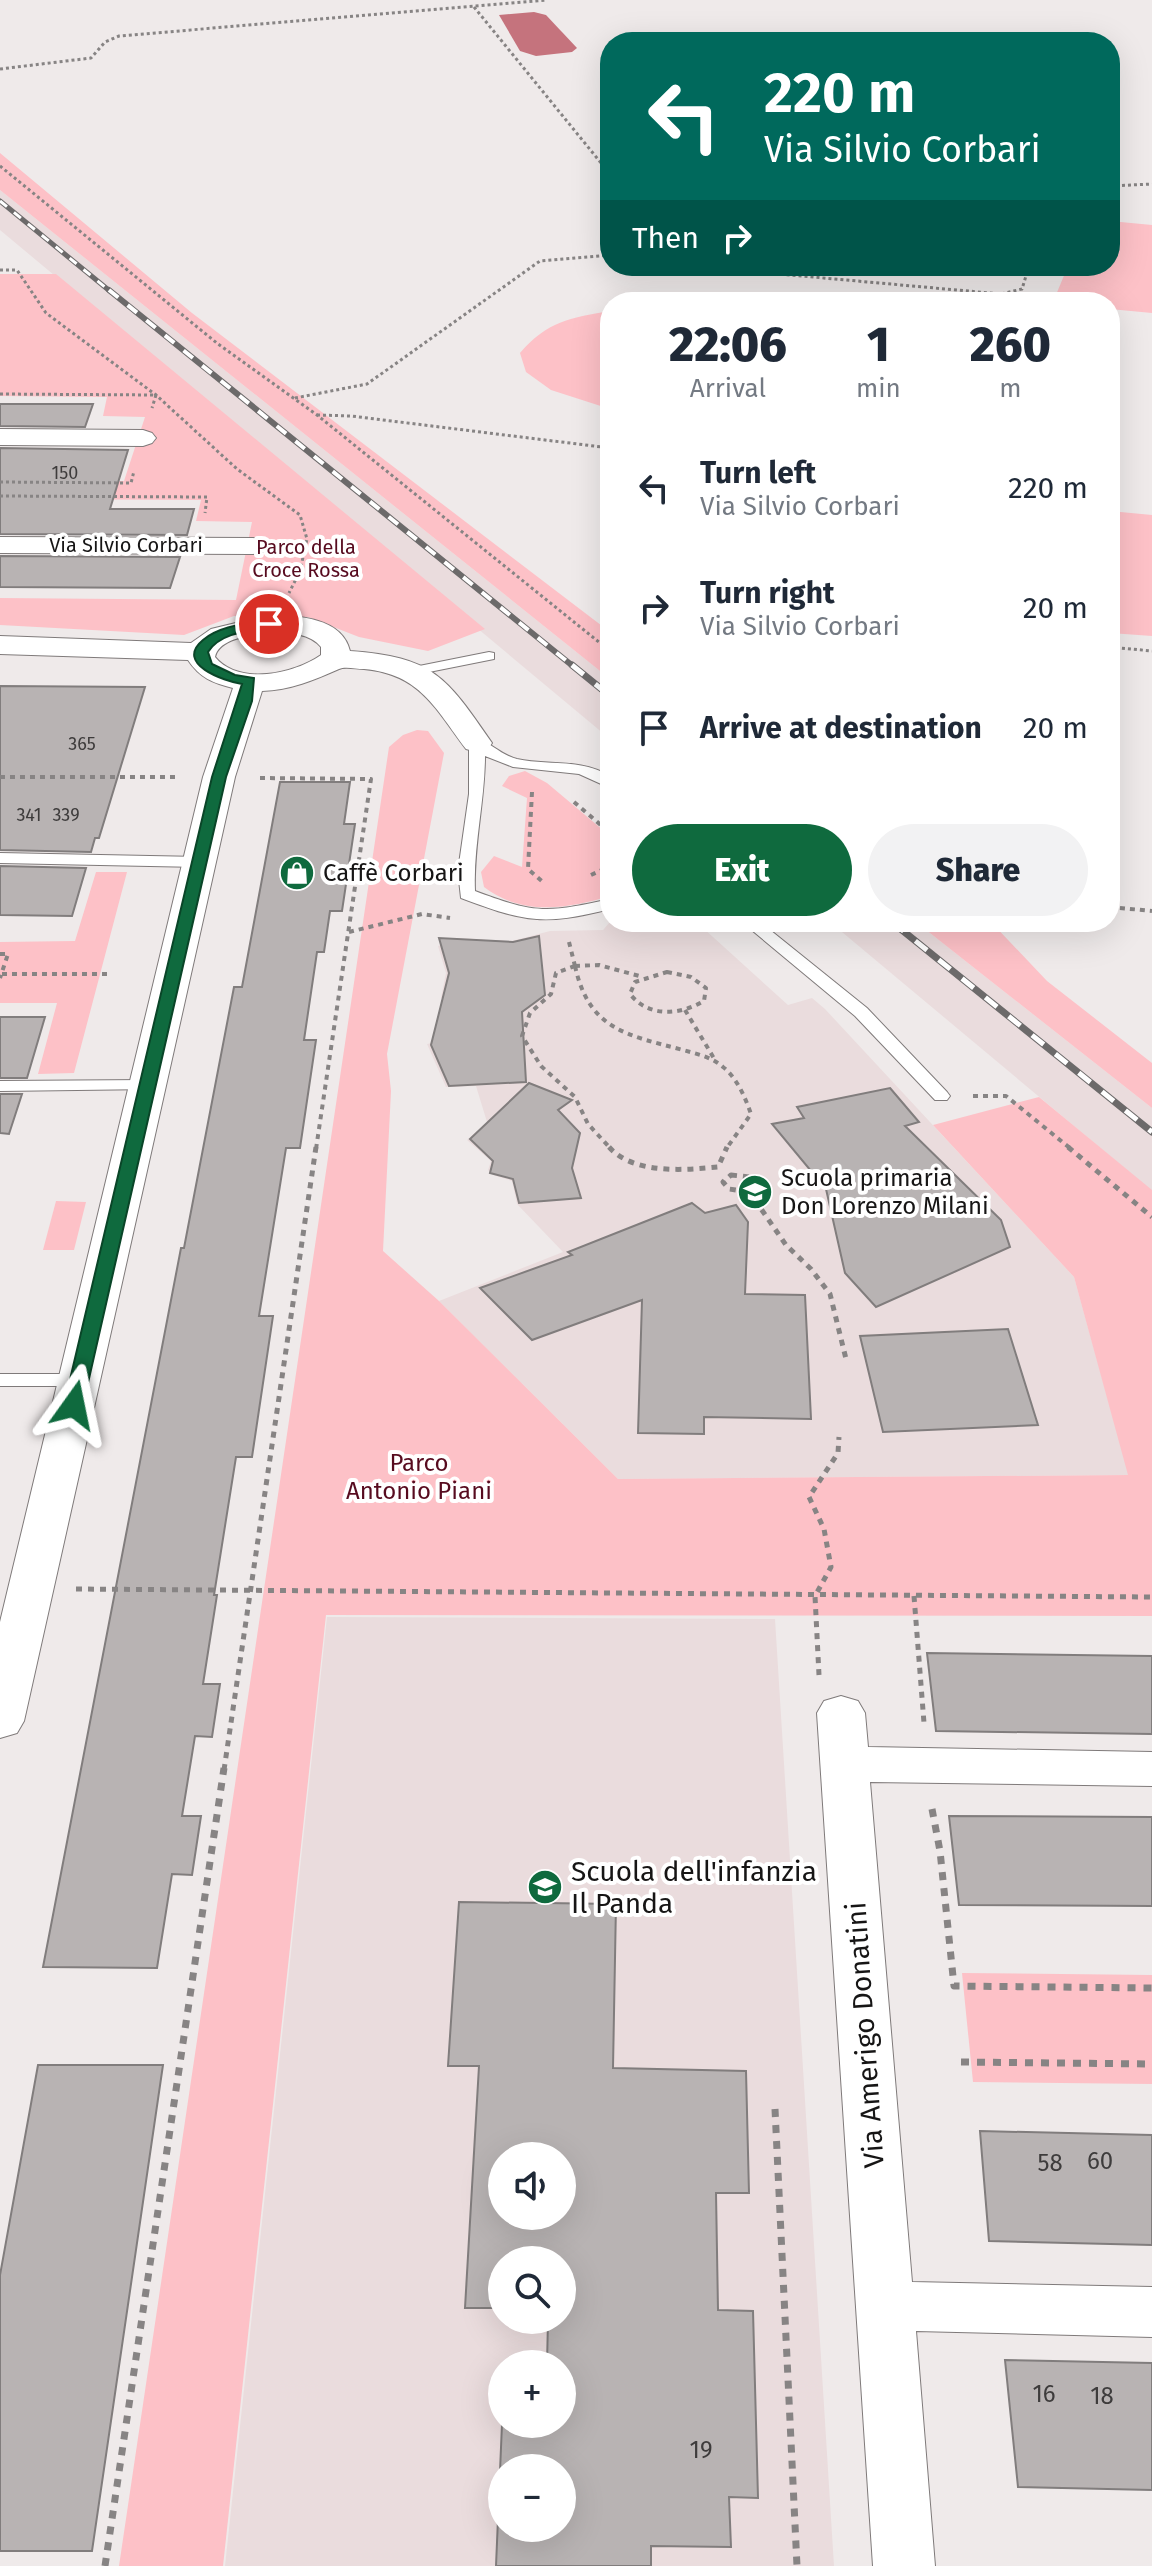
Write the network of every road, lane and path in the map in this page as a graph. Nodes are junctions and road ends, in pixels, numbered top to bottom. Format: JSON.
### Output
{"nodes":[{"id":1,"x":546,"y":0,"type":"edge"},
{"id":2,"x":474,"y":6,"type":"junction"},
{"id":3,"x":0,"y":69,"type":"edge"},
{"id":4,"x":600,"y":162,"type":"edge"},
{"id":5,"x":0,"y":166,"type":"edge"},
{"id":6,"x":1152,"y":184,"type":"edge"},
{"id":7,"x":1120,"y":186,"type":"edge"},
{"id":8,"x":600,"y":256,"type":"edge"},
{"id":9,"x":802,"y":276,"type":"edge"},
{"id":10,"x":1026,"y":276,"type":"edge"},
{"id":11,"x":979,"y":292,"type":"edge"},
{"id":12,"x":1009,"y":292,"type":"edge"},
{"id":13,"x":294,"y":399,"type":"junction"},
{"id":14,"x":317,"y":415,"type":"junction"},
{"id":15,"x":0,"y":437,"type":"edge"},
{"id":16,"x":143,"y":438,"type":"dead end"},
{"id":17,"x":600,"y":447,"type":"edge"},
{"id":18,"x":131,"y":483,"type":"dead end"},
{"id":19,"x":127,"y":496,"type":"dead end"},
{"id":20,"x":0,"y":545,"type":"edge"},
{"id":21,"x":253,"y":546,"type":"dead end"},
{"id":22,"x":600,"y":643,"type":"edge"},
{"id":23,"x":0,"y":645,"type":"edge"},
{"id":24,"x":1120,"y":648,"type":"edge"},
{"id":25,"x":1152,"y":651,"type":"edge"},
{"id":26,"x":201,"y":652,"type":"junction"},
{"id":27,"x":489,"y":656,"type":"dead end"},
{"id":28,"x":335,"y":658,"type":"junction"},
{"id":29,"x":414,"y":671,"type":"junction"},
{"id":30,"x":249,"y":681,"type":"junction"},
{"id":31,"x":477,"y":743,"type":"junction"},
{"id":32,"x":520,"y":763,"type":"junction"},
{"id":33,"x":0,"y":777,"type":"edge"},
{"id":34,"x":160,"y":777,"type":"dead end"},
{"id":35,"x":600,"y":777,"type":"edge"},
{"id":36,"x":247,"y":778,"type":"dead end"},
{"id":37,"x":532,"y":788,"type":"dead end"},
{"id":38,"x":477,"y":794,"type":"junction"},
{"id":39,"x":522,"y":838,"type":"dead end"},
{"id":40,"x":529,"y":841,"type":"junction"},
{"id":41,"x":521,"y":854,"type":"dead end"},
{"id":42,"x":528,"y":857,"type":"junction"},
{"id":43,"x":0,"y":858,"type":"edge"},
{"id":44,"x":200,"y":862,"type":"junction"},
{"id":45,"x":551,"y":888,"type":"dead end"},
{"id":46,"x":600,"y":907,"type":"edge"},
{"id":47,"x":1120,"y":908,"type":"edge"},
{"id":48,"x":1152,"y":911,"type":"edge"},
{"id":49,"x":435,"y":915,"type":"dead end"},
{"id":50,"x":349,"y":932,"type":"junction"},
{"id":51,"x":761,"y":932,"type":"edge"},
{"id":52,"x":568,"y":939,"type":"dead end"},
{"id":53,"x":0,"y":954,"type":"edge"},
{"id":54,"x":575,"y":963,"type":"junction"},
{"id":55,"x":109,"y":974,"type":"dead end"},
{"id":56,"x":1,"y":976,"type":"edge"},
{"id":57,"x":643,"y":977,"type":"junction"},
{"id":58,"x":685,"y":1010,"type":"junction"},
{"id":59,"x":715,"y":1060,"type":"junction"},
{"id":60,"x":148,"y":1085,"type":"junction"},
{"id":61,"x":0,"y":1086,"type":"edge"},
{"id":62,"x":941,"y":1096,"type":"joint"},
{"id":63,"x":718,"y":1167,"type":"junction"},
{"id":64,"x":731,"y":1175,"type":"junction"},
{"id":65,"x":748,"y":1190,"type":"junction"},
{"id":66,"x":1152,"y":1217,"type":"edge"},
{"id":67,"x":847,"y":1363,"type":"dead end"},
{"id":68,"x":0,"y":1380,"type":"edge"},
{"id":69,"x":79,"y":1380,"type":"junction"},
{"id":70,"x":839,"y":1437,"type":"dead end"},
{"id":71,"x":71,"y":1589,"type":"dead end"},
{"id":72,"x":252,"y":1591,"type":"junction"},
{"id":73,"x":815,"y":1596,"type":"junction"},
{"id":74,"x":914,"y":1596,"type":"junction"},
{"id":75,"x":1152,"y":1597,"type":"edge"},
{"id":76,"x":835,"y":1720,"type":"junction"},
{"id":77,"x":0,"y":1721,"type":"edge"},
{"id":78,"x":924,"y":1723,"type":"dead end"},
{"id":79,"x":1152,"y":1769,"type":"edge"},
{"id":80,"x":932,"y":1807,"type":"dead end"},
{"id":81,"x":1152,"y":1988,"type":"edge"},
{"id":82,"x":961,"y":2062,"type":"dead end"},
{"id":83,"x":1152,"y":2064,"type":"edge"},
{"id":84,"x":775,"y":2109,"type":"dead end"},
{"id":85,"x":885,"y":2306,"type":"junction"},
{"id":86,"x":1152,"y":2312,"type":"edge"},
{"id":87,"x":105,"y":2566,"type":"edge"},
{"id":88,"x":797,"y":2566,"type":"edge"},
{"id":89,"x":904,"y":2566,"type":"edge"}],
"edges":[{"from":1,"to":2,"type":"path"},
{"from":2,"to":3,"type":"path"},
{"from":2,"to":4,"type":"path"},
{"from":5,"to":13,"type":"path"},
{"from":6,"to":7,"type":"path"},
{"from":8,"to":13,"type":"path"},
{"from":9,"to":11,"type":"path"},
{"from":10,"to":12,"type":"path"},
{"from":13,"to":14,"type":"path"},
{"from":14,"to":17,"type":"path"},
{"from":14,"to":22,"type":"path"},
{"from":15,"to":16,"type":"street"},
{"from":18,"to":19,"type":"path"},
{"from":20,"to":21,"type":"street","name":"Via Silvio Corbari"},
{"from":23,"to":26,"type":"street"},
{"from":24,"to":25,"type":"path"},
{"from":26,"to":28,"type":"street"},
{"from":26,"to":30,"type":"street"},
{"from":27,"to":29,"type":"lane"},
{"from":28,"to":29,"type":"street"},
{"from":28,"to":30,"type":"street"},
{"from":29,"to":31,"type":"street"},
{"from":30,"to":44,"type":"street"},
{"from":31,"to":32,"type":"lane"},
{"from":31,"to":38,"type":"lane"},
{"from":32,"to":35,"type":"lane"},
{"from":32,"to":38,"type":"lane"},
{"from":33,"to":34,"type":"path"},
{"from":36,"to":50,"type":"path"},
{"from":37,"to":40,"type":"path"},
{"from":38,"to":46,"type":"lane"},
{"from":39,"to":40,"type":"path"},
{"from":40,"to":42,"type":"path"},
{"from":41,"to":42,"type":"path"},
{"from":42,"to":45,"type":"path"},
{"from":43,"to":44,"type":"lane"},
{"from":44,"to":60,"type":"street"},
{"from":47,"to":48,"type":"path"},
{"from":49,"to":50,"type":"path"},
{"from":50,"to":72,"type":"path"},
{"from":51,"to":62,"type":"lane"},
{"from":52,"to":54,"type":"path"},
{"from":53,"to":56,"type":"path"},
{"from":54,"to":57,"type":"path"},
{"from":54,"to":59,"type":"path"},
{"from":54,"to":63,"type":"path"},
{"from":55,"to":56,"type":"path"},
{"from":57,"to":58,"type":"path"},
{"from":57,"to":58,"type":"path"},
{"from":58,"to":59,"type":"path"},
{"from":59,"to":63,"type":"path"},
{"from":60,"to":61,"type":"lane"},
{"from":60,"to":69,"type":"street"},
{"from":62,"to":66,"type":"path"},
{"from":63,"to":64,"type":"path"},
{"from":64,"to":65,"type":"path"},
{"from":64,"to":65,"type":"path"},
{"from":65,"to":67,"type":"path"},
{"from":68,"to":69,"type":"lane"},
{"from":69,"to":77,"type":"street"},
{"from":70,"to":73,"type":"path"},
{"from":71,"to":72,"type":"path"},
{"from":72,"to":73,"type":"path"},
{"from":72,"to":87,"type":"path"},
{"from":73,"to":74,"type":"path"},
{"from":73,"to":76,"type":"path"},
{"from":74,"to":75,"type":"path"},
{"from":74,"to":78,"type":"path"},
{"from":76,"to":79,"type":"street"},
{"from":76,"to":85,"type":"street","name":"Via Amerigo Donatini"},
{"from":80,"to":81,"type":"path"},
{"from":82,"to":83,"type":"path"},
{"from":84,"to":88,"type":"path"},
{"from":85,"to":86,"type":"street"},
{"from":85,"to":89,"type":"street","name":"Via Amerigo Donatini"}]}
